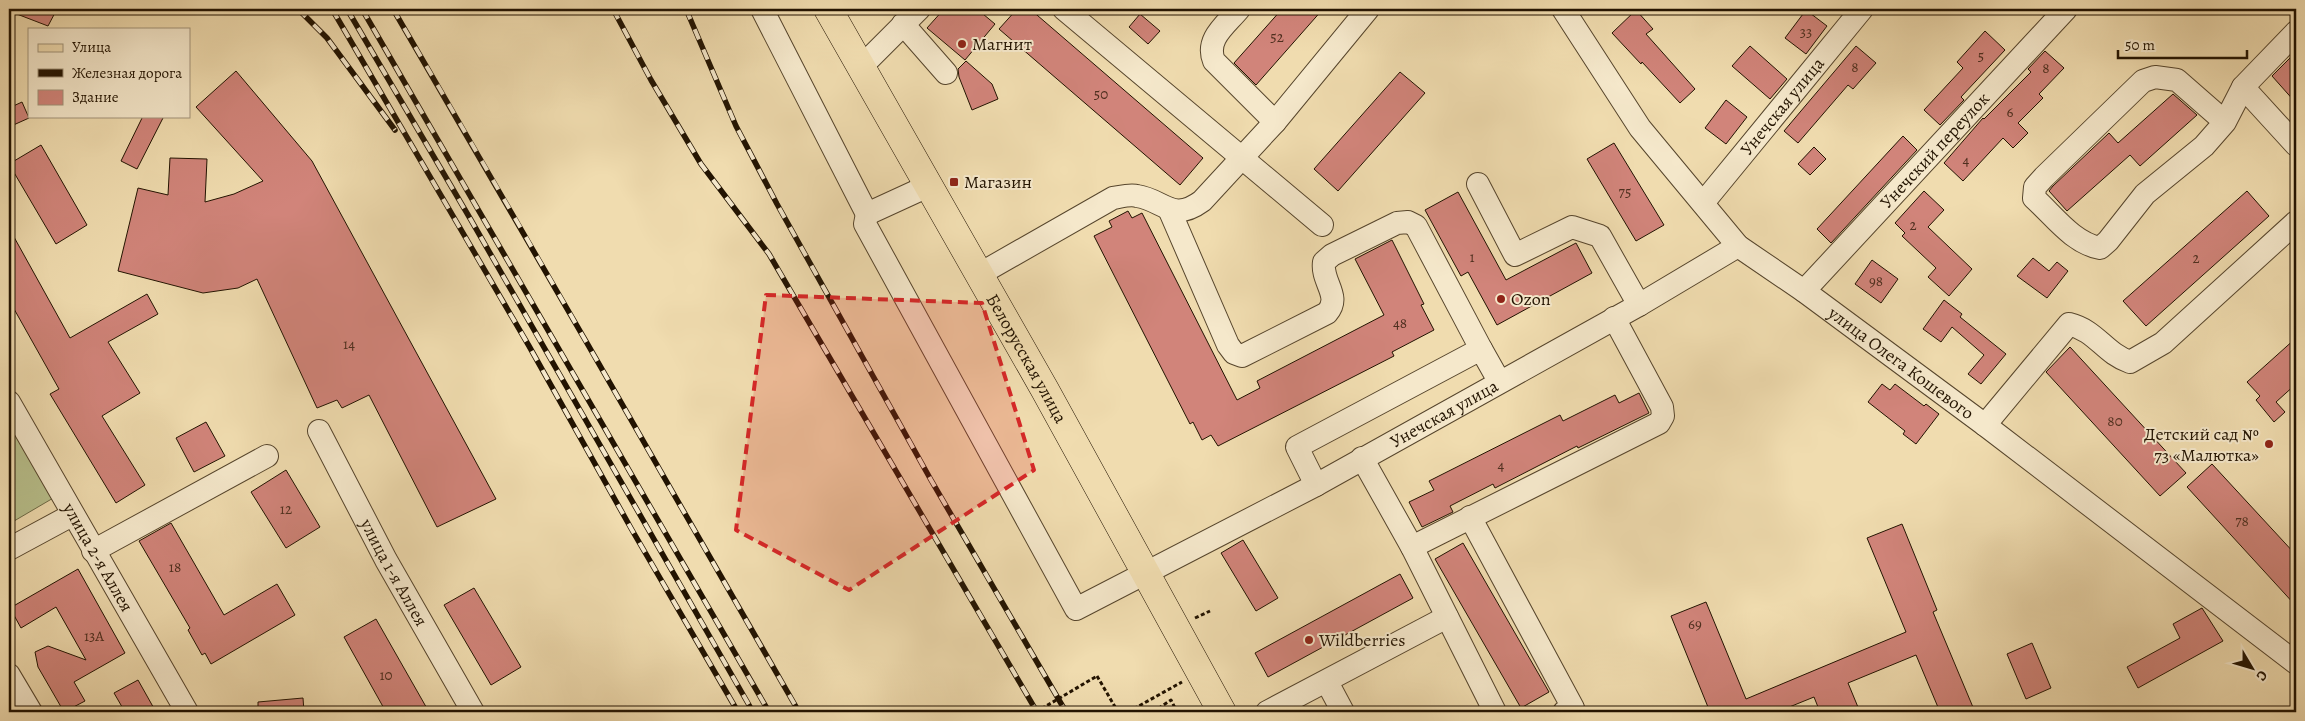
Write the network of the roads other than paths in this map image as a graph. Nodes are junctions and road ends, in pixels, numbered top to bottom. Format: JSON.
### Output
{"nodes":[{"id":1,"x":762,"y":9,"type":"edge"},
{"id":2,"x":828,"y":9,"type":"edge"},
{"id":3,"x":1064,"y":9,"type":"edge"},
{"id":4,"x":1239,"y":9,"type":"edge"},
{"id":5,"x":1368,"y":9,"type":"edge"},
{"id":6,"x":1563,"y":9,"type":"edge"},
{"id":7,"x":1862,"y":9,"type":"edge"},
{"id":8,"x":2066,"y":9,"type":"edge"},
{"id":9,"x":911,"y":16,"type":"edge"},
{"id":10,"x":2296,"y":32,"type":"edge"},
{"id":11,"x":861,"y":67,"type":"junction"},
{"id":12,"x":946,"y":73,"type":"dead end"},
{"id":13,"x":2244,"y":87,"type":"junction"},
{"id":14,"x":1275,"y":122,"type":"junction"},
{"id":15,"x":2225,"y":122,"type":"junction"},
{"id":16,"x":2296,"y":145,"type":"edge"},
{"id":17,"x":1242,"y":159,"type":"junction"},
{"id":18,"x":1478,"y":184,"type":"dead end"},
{"id":19,"x":928,"y":186,"type":"junction"},
{"id":20,"x":1703,"y":204,"type":"junction"},
{"id":21,"x":1168,"y":209,"type":"junction"},
{"id":22,"x":868,"y":214,"type":"junction"},
{"id":23,"x":2296,"y":222,"type":"edge"},
{"id":24,"x":1322,"y":225,"type":"dead end"},
{"id":25,"x":1738,"y":246,"type":"junction"},
{"id":26,"x":978,"y":275,"type":"junction"},
{"id":27,"x":1804,"y":291,"type":"junction"},
{"id":28,"x":1639,"y":305,"type":"junction"},
{"id":29,"x":1614,"y":318,"type":"junction"},
{"id":30,"x":1481,"y":349,"type":"junction"},
{"id":31,"x":1499,"y":381,"type":"junction"},
{"id":32,"x":9,"y":402,"type":"edge"},
{"id":33,"x":1985,"y":425,"type":"junction"},
{"id":34,"x":319,"y":431,"type":"dead end"},
{"id":35,"x":267,"y":456,"type":"dead end"},
{"id":36,"x":1362,"y":458,"type":"junction"},
{"id":37,"x":1316,"y":485,"type":"junction"},
{"id":38,"x":72,"y":515,"type":"junction"},
{"id":39,"x":1470,"y":517,"type":"junction"},
{"id":40,"x":1412,"y":547,"type":"junction"},
{"id":41,"x":9,"y":549,"type":"edge"},
{"id":42,"x":93,"y":552,"type":"junction"},
{"id":43,"x":1146,"y":572,"type":"junction"},
{"id":44,"x":1446,"y":617,"type":"junction"},
{"id":45,"x":2293,"y":655,"type":"edge"},
{"id":46,"x":9,"y":675,"type":"edge"},
{"id":47,"x":1327,"y":682,"type":"junction"},
{"id":48,"x":31,"y":712,"type":"edge"},
{"id":49,"x":186,"y":712,"type":"edge"},
{"id":50,"x":473,"y":712,"type":"edge"},
{"id":51,"x":1222,"y":712,"type":"edge"},
{"id":52,"x":1267,"y":712,"type":"edge"},
{"id":53,"x":1343,"y":712,"type":"edge"},
{"id":54,"x":1495,"y":712,"type":"edge"},
{"id":55,"x":1564,"y":712,"type":"edge"}],
"edges":[{"from":1,"to":22,"type":"street"},
{"from":2,"to":11,"type":"main road","name":"Белорусская улица"},
{"from":3,"to":17,"type":"street"},
{"from":4,"to":14,"type":"street"},
{"from":5,"to":14,"type":"street"},
{"from":6,"to":20,"type":"street","name":"улица Олега Кошевого"},
{"from":7,"to":20,"type":"street","name":"Унечская улица"},
{"from":8,"to":27,"type":"street","name":"Унечский переулок"},
{"from":9,"to":11,"type":"street"},
{"from":9,"to":12,"type":"street"},
{"from":10,"to":13,"type":"street"},
{"from":11,"to":19,"type":"main road","name":"Белорусская улица"},
{"from":13,"to":15,"type":"street"},
{"from":13,"to":16,"type":"street"},
{"from":14,"to":17,"type":"street"},
{"from":15,"to":15,"type":"street"},
{"from":17,"to":21,"type":"street"},
{"from":17,"to":24,"type":"street"},
{"from":18,"to":28,"type":"street"},
{"from":19,"to":22,"type":"street"},
{"from":19,"to":26,"type":"main road","name":"Белорусская улица"},
{"from":20,"to":25,"type":"street","name":"улица Олега Кошевого"},
{"from":21,"to":26,"type":"street"},
{"from":21,"to":30,"type":"street"},
{"from":22,"to":43,"type":"street","name":"Унечская улица"},
{"from":23,"to":33,"type":"street"},
{"from":25,"to":27,"type":"street","name":"улица Олега Кошевого"},
{"from":25,"to":28,"type":"street","name":"Унечская улица"},
{"from":26,"to":43,"type":"main road","name":"Белорусская улица"},
{"from":27,"to":33,"type":"street","name":"улица Олега Кошевого"},
{"from":28,"to":29,"type":"street","name":"Унечская улица"},
{"from":29,"to":31,"type":"street","name":"Унечская улица"},
{"from":29,"to":39,"type":"street"},
{"from":30,"to":31,"type":"street"},
{"from":30,"to":37,"type":"street"},
{"from":31,"to":36,"type":"street","name":"Унечская улица"},
{"from":32,"to":38,"type":"street","name":"улица 2-я Аллея"},
{"from":33,"to":45,"type":"street","name":"улица Олега Кошевого"},
{"from":34,"to":50,"type":"street","name":"улица 1-я Аллея"},
{"from":35,"to":42,"type":"street"},
{"from":36,"to":37,"type":"street","name":"Унечская улица"},
{"from":36,"to":40,"type":"street"},
{"from":37,"to":43,"type":"street","name":"Унечская улица"},
{"from":38,"to":41,"type":"street"},
{"from":38,"to":42,"type":"street","name":"улица 2-я Аллея"},
{"from":39,"to":40,"type":"street"},
{"from":39,"to":55,"type":"street"},
{"from":40,"to":44,"type":"street"},
{"from":42,"to":49,"type":"street","name":"улица 2-я Аллея"},
{"from":43,"to":51,"type":"main road","name":"Белорусская улица"},
{"from":44,"to":47,"type":"street"},
{"from":44,"to":54,"type":"street"},
{"from":46,"to":48,"type":"street"},
{"from":47,"to":52,"type":"street"},
{"from":47,"to":53,"type":"street"}]}
